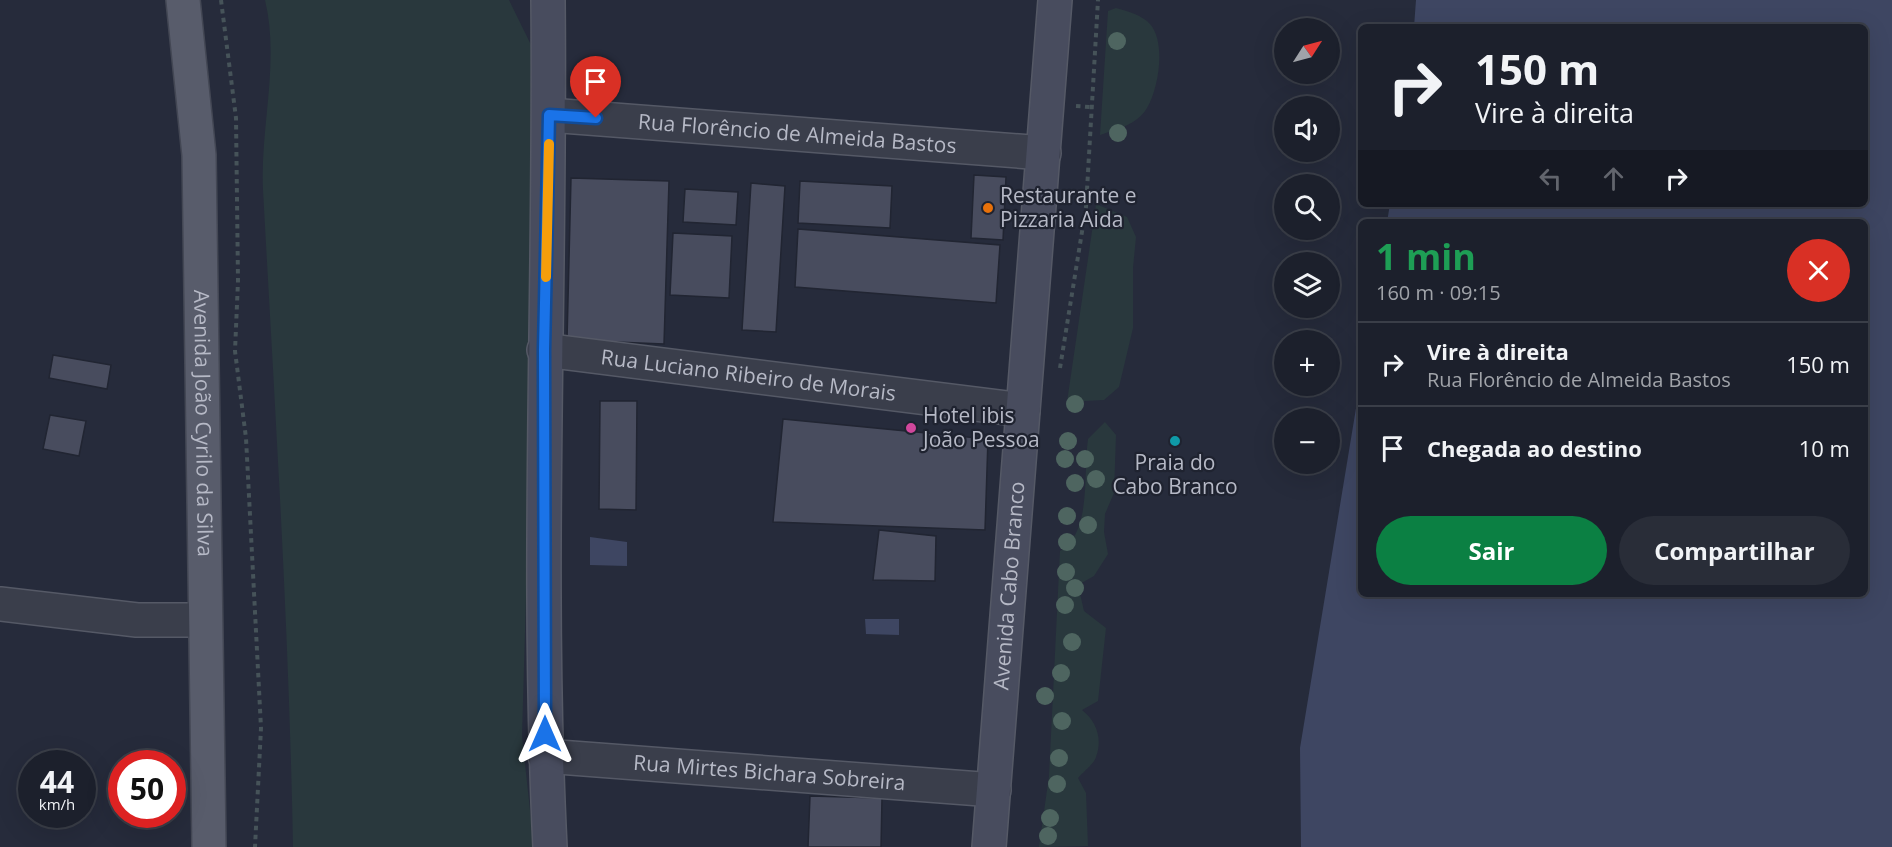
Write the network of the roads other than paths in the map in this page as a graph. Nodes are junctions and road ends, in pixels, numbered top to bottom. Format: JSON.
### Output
{"nodes":[{"id":1,"x":183,"y":0,"type":"edge"},
{"id":2,"x":549,"y":0,"type":"edge"},
{"id":3,"x":1055,"y":0,"type":"edge"},
{"id":4,"x":549,"y":115,"type":"junction"},
{"id":5,"x":1044,"y":153,"type":"junction"},
{"id":6,"x":544,"y":350,"type":"junction"},
{"id":7,"x":1023,"y":410,"type":"junction"},
{"id":8,"x":0,"y":604,"type":"edge"},
{"id":9,"x":205,"y":620,"type":"junction"},
{"id":10,"x":545,"y":756,"type":"junction"},
{"id":11,"x":994,"y":790,"type":"junction"},
{"id":12,"x":209,"y":847,"type":"edge"},
{"id":13,"x":550,"y":847,"type":"edge"},
{"id":14,"x":989,"y":847,"type":"edge"}],
"edges":[{"from":1,"to":9,"type":"main road","name":"Avenida João Cyrilo da Silva"},
{"from":2,"to":4,"type":"main road"},
{"from":3,"to":5,"type":"main road","name":"Avenida Cabo Branco"},
{"from":4,"to":5,"type":"street","name":"Rua Florêncio de Almeida Bastos"},
{"from":4,"to":6,"type":"main road"},
{"from":5,"to":7,"type":"main road","name":"Avenida Cabo Branco"},
{"from":6,"to":7,"type":"street","name":"Rua Luciano Ribeiro de Morais"},
{"from":6,"to":10,"type":"main road"},
{"from":7,"to":11,"type":"main road","name":"Avenida Cabo Branco"},
{"from":8,"to":9,"type":"street"},
{"from":9,"to":12,"type":"main road","name":"Avenida João Cyrilo da Silva"},
{"from":10,"to":11,"type":"street","name":"Rua Mirtes Bichara Sobreira"},
{"from":10,"to":13,"type":"main road"},
{"from":11,"to":14,"type":"main road","name":"Avenida Cabo Branco"}]}
